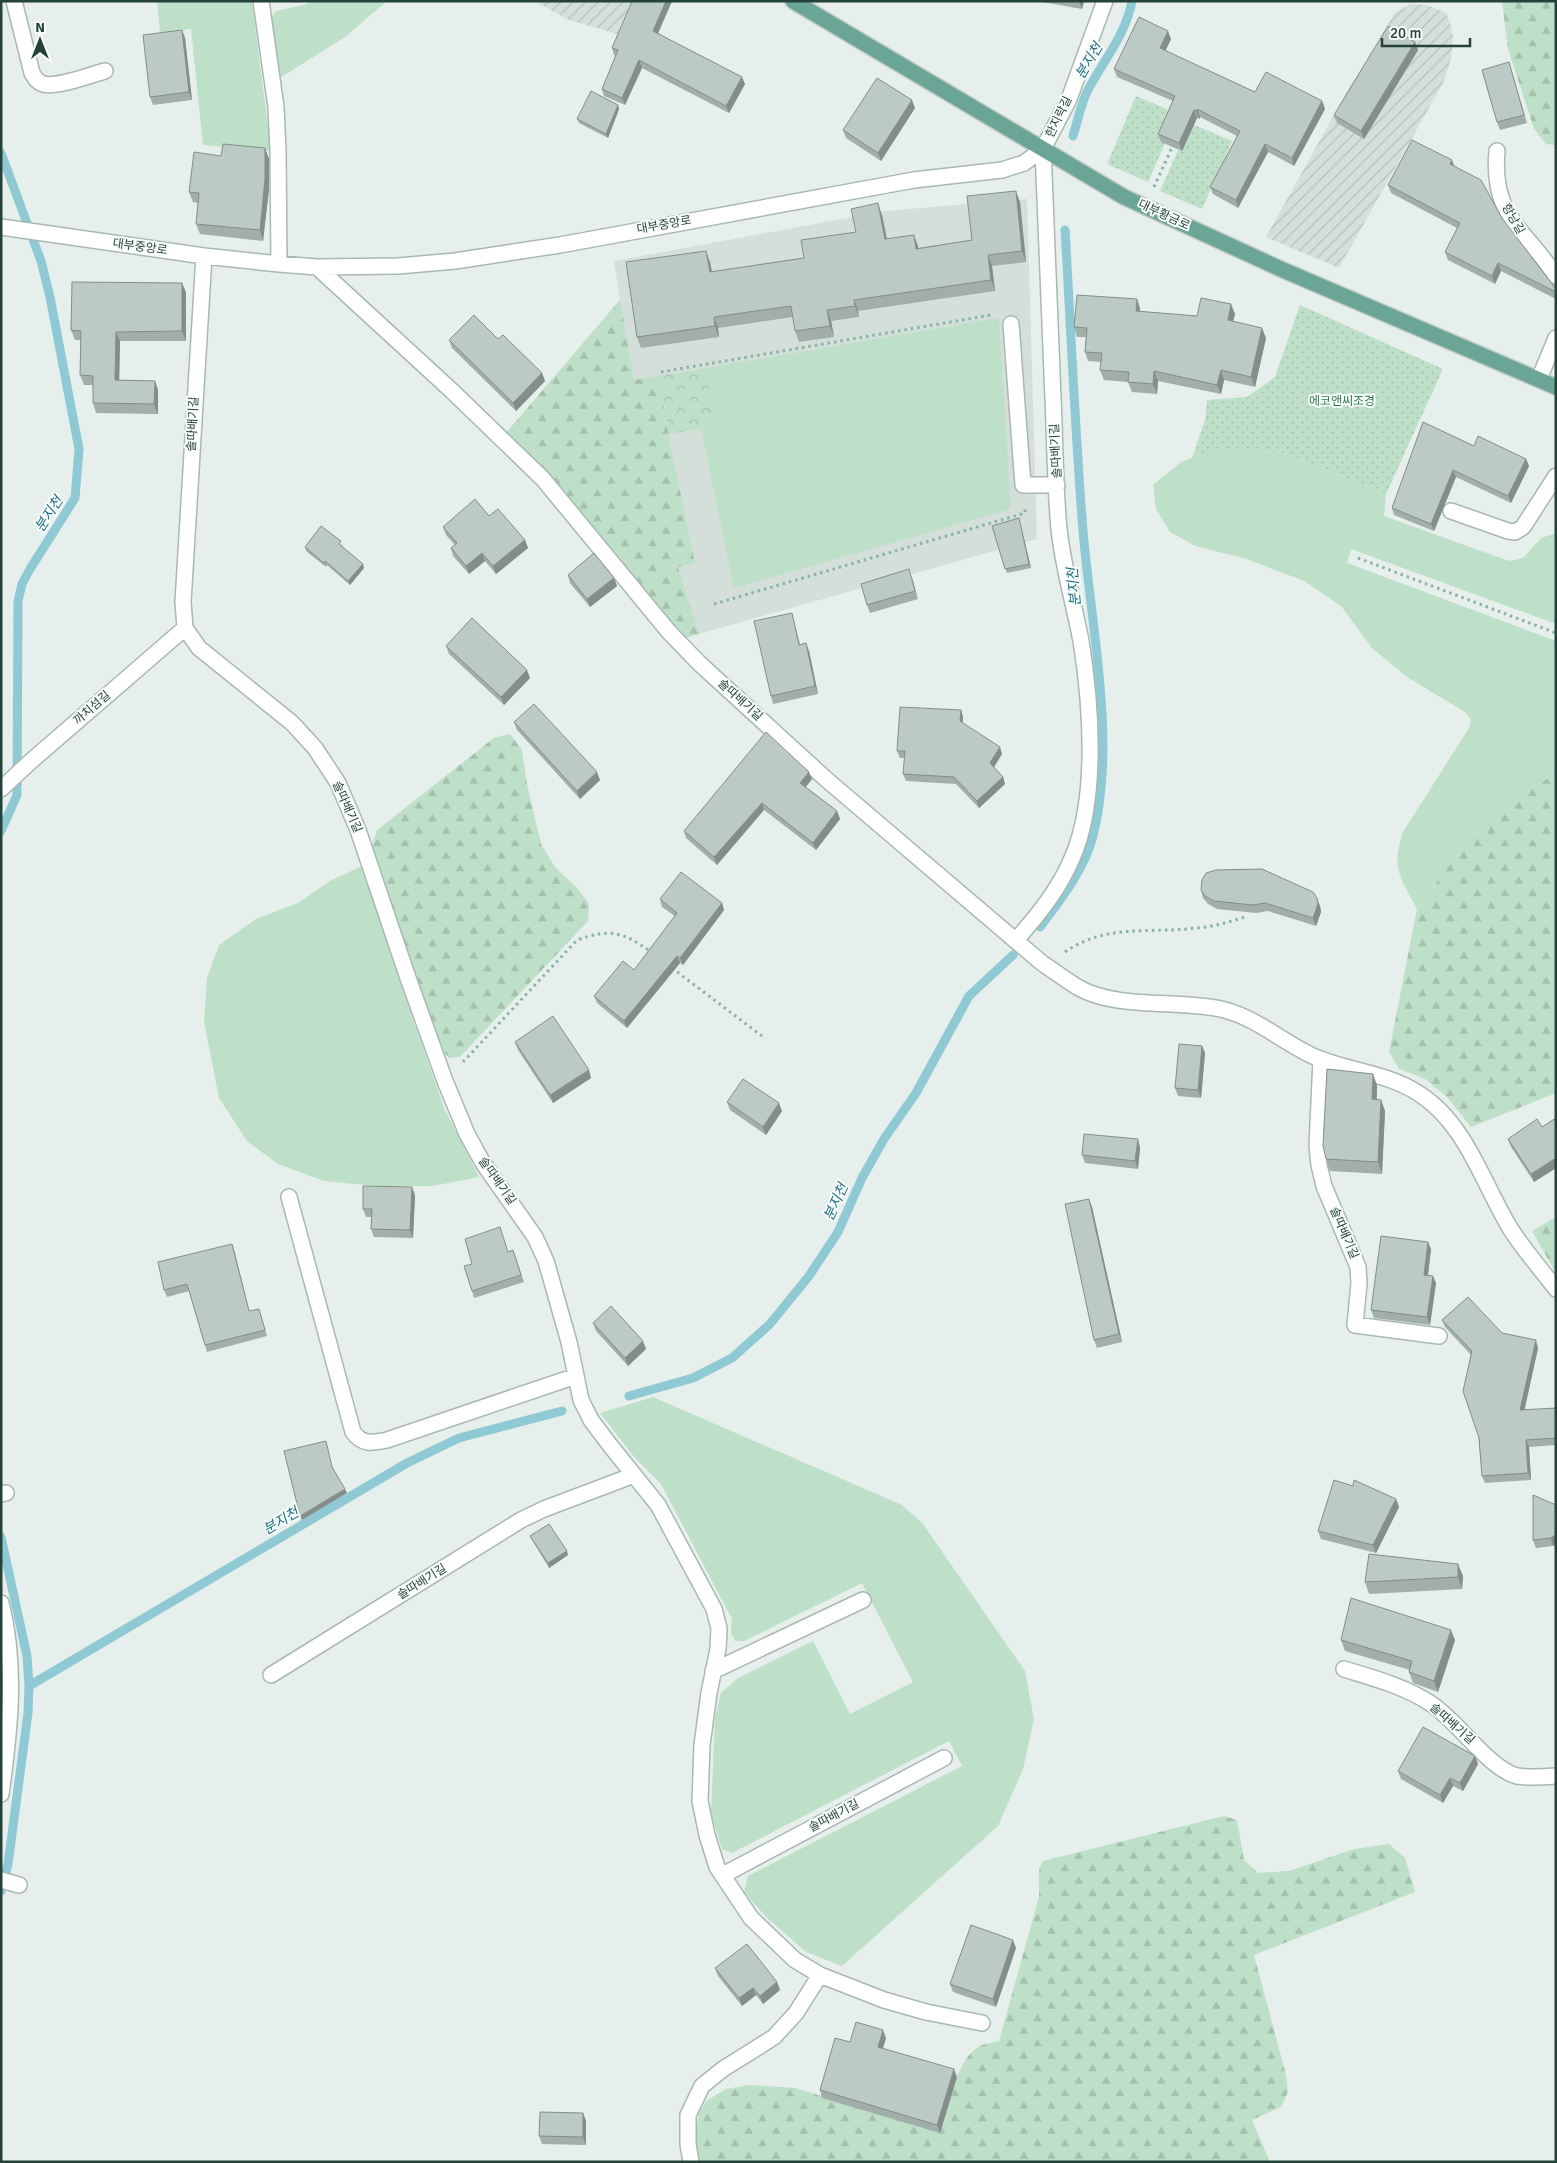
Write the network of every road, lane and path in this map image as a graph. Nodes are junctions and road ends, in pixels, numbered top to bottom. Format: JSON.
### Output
{"nodes":[{"id":1,"x":14,"y":1,"type":"edge"},
{"id":2,"x":262,"y":1,"type":"edge"},
{"id":3,"x":793,"y":1,"type":"edge"},
{"id":4,"x":1105,"y":1,"type":"edge"},
{"id":5,"x":106,"y":71,"type":"dead end"},
{"id":6,"x":1176,"y":137,"type":"edge"},
{"id":7,"x":1043,"y":149,"type":"junction"},
{"id":8,"x":1497,"y":151,"type":"dead end"},
{"id":9,"x":1153,"y":190,"type":"dead end"},
{"id":10,"x":1,"y":227,"type":"edge"},
{"id":11,"x":204,"y":256,"type":"junction"},
{"id":12,"x":279,"y":264,"type":"junction"},
{"id":13,"x":317,"y":267,"type":"junction"},
{"id":14,"x":1556,"y":276,"type":"edge"},
{"id":15,"x":1011,"y":324,"type":"joint"},
{"id":16,"x":1556,"y":338,"type":"edge"},
{"id":17,"x":661,"y":372,"type":"dead end"},
{"id":18,"x":1539,"y":379,"type":"junction"},
{"id":19,"x":1556,"y":387,"type":"edge"},
{"id":20,"x":1556,"y":476,"type":"edge"},
{"id":21,"x":1057,"y":485,"type":"junction"},
{"id":22,"x":1023,"y":486,"type":"junction"},
{"id":23,"x":1451,"y":511,"type":"dead end"},
{"id":24,"x":1358,"y":558,"type":"dead end"},
{"id":25,"x":714,"y":604,"type":"dead end"},
{"id":26,"x":185,"y":628,"type":"junction"},
{"id":27,"x":1556,"y":633,"type":"edge"},
{"id":28,"x":2,"y":788,"type":"edge"},
{"id":29,"x":1246,"y":917,"type":"edge"},
{"id":30,"x":1016,"y":940,"type":"junction"},
{"id":31,"x":653,"y":953,"type":"edge"},
{"id":32,"x":668,"y":965,"type":"edge"},
{"id":33,"x":1048,"y":967,"type":"junction"},
{"id":34,"x":762,"y":1036,"type":"dead end"},
{"id":35,"x":1321,"y":1059,"type":"junction"},
{"id":36,"x":445,"y":1081,"type":"junction"},
{"id":37,"x":289,"y":1197,"type":"dead end"},
{"id":38,"x":1556,"y":1288,"type":"edge"},
{"id":39,"x":1439,"y":1336,"type":"dead end"},
{"id":40,"x":576,"y":1376,"type":"junction"},
{"id":41,"x":634,"y":1475,"type":"junction"},
{"id":42,"x":863,"y":1600,"type":"dead end"},
{"id":43,"x":1,"y":1603,"type":"edge"},
{"id":44,"x":1344,"y":1669,"type":"dead end"},
{"id":45,"x":713,"y":1671,"type":"junction"},
{"id":46,"x":271,"y":1676,"type":"dead end"},
{"id":47,"x":944,"y":1758,"type":"dead end"},
{"id":48,"x":1556,"y":1776,"type":"edge"},
{"id":49,"x":1,"y":1794,"type":"edge"},
{"id":50,"x":723,"y":1875,"type":"junction"},
{"id":51,"x":1,"y":1880,"type":"edge"},
{"id":52,"x":19,"y":1885,"type":"dead end"},
{"id":53,"x":820,"y":1974,"type":"junction"},
{"id":54,"x":982,"y":2023,"type":"dead end"},
{"id":55,"x":691,"y":2162,"type":"edge"}],
"edges":[{"from":1,"to":5,"type":"street"},
{"from":2,"to":12,"type":"street"},
{"from":3,"to":7,"type":"main road","name":"대부황금로"},
{"from":4,"to":7,"type":"street","name":"한지락길"},
{"from":6,"to":9,"type":"path"},
{"from":7,"to":13,"type":"street","name":"대부중앙로"},
{"from":7,"to":18,"type":"main road","name":"대부황금로"},
{"from":7,"to":21,"type":"street","name":"솔따배기길"},
{"from":8,"to":14,"type":"street","name":"항낭길"},
{"from":10,"to":11,"type":"street","name":"대부중앙로"},
{"from":11,"to":12,"type":"street","name":"대부중앙로"},
{"from":11,"to":26,"type":"street","name":"솔따배기길"},
{"from":12,"to":13,"type":"street","name":"대부중앙로"},
{"from":13,"to":30,"type":"street","name":"솔따배기길"},
{"from":15,"to":17,"type":"path"},
{"from":15,"to":22,"type":"street"},
{"from":16,"to":18,"type":"street"},
{"from":18,"to":19,"type":"main road","name":"대부황금로"},
{"from":20,"to":23,"type":"street"},
{"from":21,"to":22,"type":"street"},
{"from":21,"to":30,"type":"street","name":"솔따배기길"},
{"from":22,"to":25,"type":"path"},
{"from":24,"to":27,"type":"path"},
{"from":26,"to":28,"type":"street","name":"까치섬길"},
{"from":26,"to":36,"type":"street","name":"솔따배기길"},
{"from":29,"to":33,"type":"path"},
{"from":30,"to":33,"type":"street","name":"솔따배기길"},
{"from":31,"to":36,"type":"path"},
{"from":32,"to":34,"type":"path"},
{"from":33,"to":35,"type":"street","name":"솔따배기길"},
{"from":35,"to":38,"type":"street","name":"솔따배기길"},
{"from":35,"to":39,"type":"street","name":"솔따배기길"},
{"from":36,"to":40,"type":"street","name":"솔따배기길"},
{"from":37,"to":40,"type":"street"},
{"from":40,"to":41,"type":"street","name":"솔따배기길"},
{"from":41,"to":45,"type":"street","name":"솔따배기길"},
{"from":41,"to":46,"type":"street","name":"솔따배기길"},
{"from":42,"to":45,"type":"street"},
{"from":43,"to":49,"type":"street"},
{"from":44,"to":48,"type":"street","name":"솔따배기길"},
{"from":45,"to":50,"type":"street","name":"솔따배기길"},
{"from":47,"to":50,"type":"street","name":"솔따배기길"},
{"from":50,"to":53,"type":"street","name":"솔따배기길"},
{"from":51,"to":52,"type":"street"},
{"from":53,"to":54,"type":"street","name":"솔따배기길"},
{"from":53,"to":55,"type":"street"}]}
